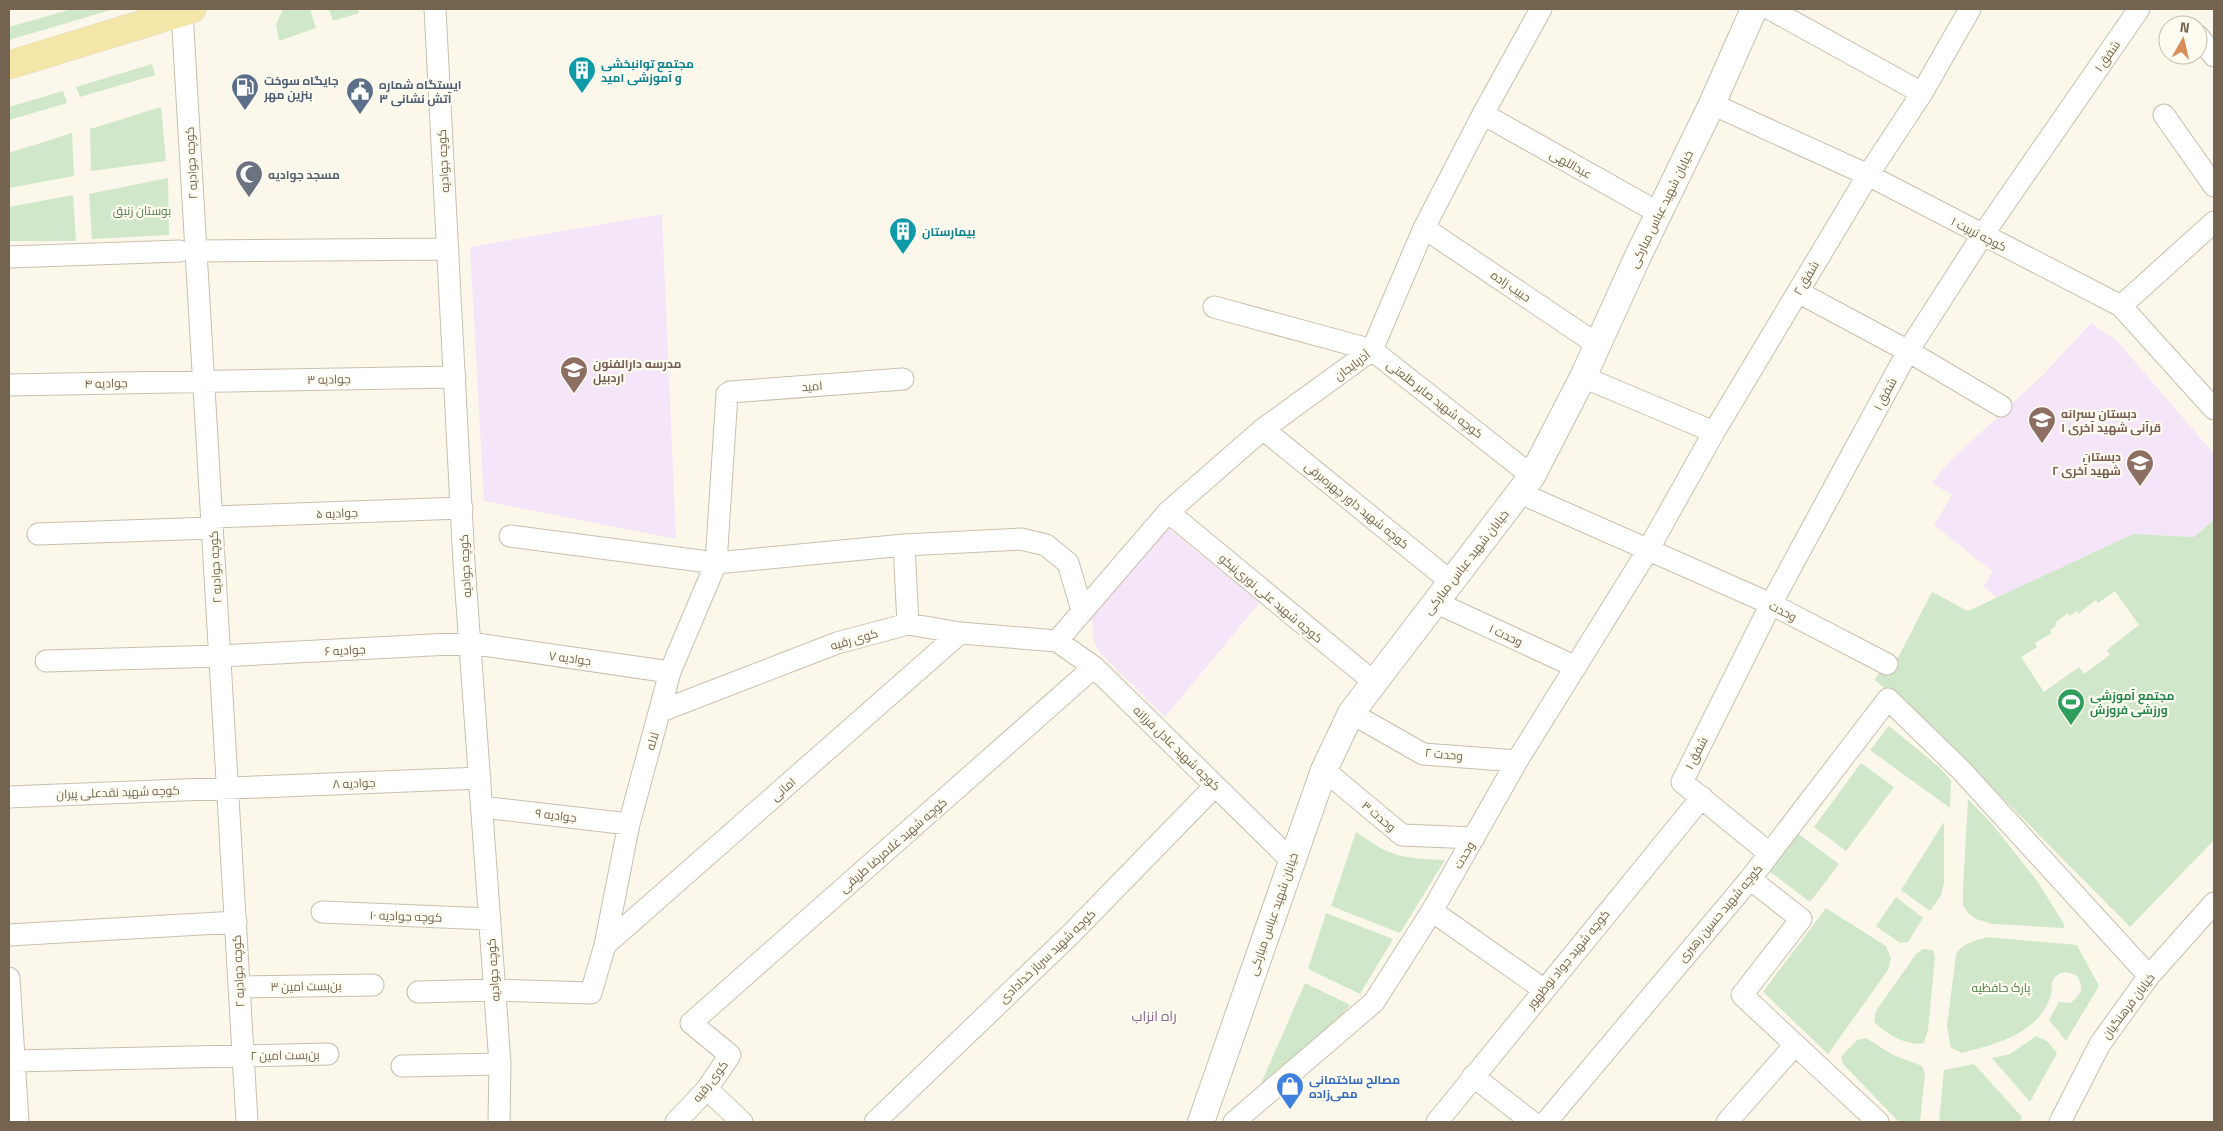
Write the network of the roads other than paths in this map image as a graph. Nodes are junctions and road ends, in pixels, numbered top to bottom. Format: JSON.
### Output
{"nodes":[{"id":1,"x":435,"y":9,"type":"edge"},
{"id":2,"x":1541,"y":9,"type":"edge"},
{"id":3,"x":1754,"y":9,"type":"edge"},
{"id":4,"x":1770,"y":9,"type":"edge"},
{"id":5,"x":1970,"y":9,"type":"edge"},
{"id":6,"x":2139,"y":9,"type":"edge"},
{"id":7,"x":187,"y":10,"type":"edge"},
{"id":8,"x":9,"y":65,"type":"edge"},
{"id":9,"x":1922,"y":93,"type":"junction"},
{"id":10,"x":1712,"y":104,"type":"junction"},
{"id":11,"x":1483,"y":114,"type":"junction"},
{"id":12,"x":2164,"y":114,"type":"dead end"},
{"id":13,"x":1868,"y":175,"type":"junction"},
{"id":14,"x":2214,"y":186,"type":"edge"},
{"id":15,"x":1659,"y":213,"type":"junction"},
{"id":16,"x":2214,"y":222,"type":"edge"},
{"id":17,"x":1424,"y":228,"type":"junction"},
{"id":18,"x":1982,"y":236,"type":"junction"},
{"id":19,"x":448,"y":249,"type":"junction"},
{"id":20,"x":188,"y":251,"type":"junction"},
{"id":21,"x":9,"y":257,"type":"edge"},
{"id":22,"x":1798,"y":292,"type":"junction"},
{"id":23,"x":2121,"y":306,"type":"junction"},
{"id":24,"x":1214,"y":307,"type":"dead end"},
{"id":25,"x":1598,"y":345,"type":"junction"},
{"id":26,"x":1372,"y":350,"type":"junction"},
{"id":27,"x":1908,"y":351,"type":"junction"},
{"id":28,"x":455,"y":377,"type":"junction"},
{"id":29,"x":1583,"y":378,"type":"junction"},
{"id":30,"x":902,"y":379,"type":"dead end"},
{"id":31,"x":204,"y":382,"type":"junction"},
{"id":32,"x":9,"y":385,"type":"edge"},
{"id":33,"x":726,"y":398,"type":"joint"},
{"id":34,"x":2001,"y":406,"type":"dead end"},
{"id":35,"x":2214,"y":409,"type":"edge"},
{"id":36,"x":1263,"y":429,"type":"junction"},
{"id":37,"x":1714,"y":432,"type":"junction"},
{"id":38,"x":1526,"y":484,"type":"junction"},
{"id":39,"x":462,"y":508,"type":"junction"},
{"id":40,"x":1168,"y":512,"type":"junction"},
{"id":41,"x":212,"y":523,"type":"junction"},
{"id":42,"x":38,"y":534,"type":"dead end"},
{"id":43,"x":510,"y":536,"type":"dead end"},
{"id":44,"x":904,"y":545,"type":"junction"},
{"id":45,"x":1648,"y":550,"type":"junction"},
{"id":46,"x":716,"y":563,"type":"junction"},
{"id":47,"x":1450,"y":581,"type":"junction"},
{"id":48,"x":1435,"y":602,"type":"junction"},
{"id":49,"x":1771,"y":604,"type":"junction"},
{"id":50,"x":1082,"y":610,"type":"junction"},
{"id":51,"x":908,"y":624,"type":"junction"},
{"id":52,"x":960,"y":633,"type":"junction"},
{"id":53,"x":1057,"y":641,"type":"junction"},
{"id":54,"x":470,"y":643,"type":"junction"},
{"id":55,"x":220,"y":656,"type":"junction"},
{"id":56,"x":46,"y":661,"type":"dead end"},
{"id":57,"x":1887,"y":664,"type":"dead end"},
{"id":58,"x":1094,"y":667,"type":"junction"},
{"id":59,"x":1576,"y":667,"type":"junction"},
{"id":60,"x":670,"y":672,"type":"junction"},
{"id":61,"x":1375,"y":683,"type":"junction"},
{"id":62,"x":661,"y":711,"type":"junction"},
{"id":63,"x":1351,"y":713,"type":"junction"},
{"id":64,"x":1517,"y":761,"type":"junction"},
{"id":65,"x":1324,"y":770,"type":"junction"},
{"id":66,"x":480,"y":778,"type":"junction"},
{"id":67,"x":1215,"y":786,"type":"junction"},
{"id":68,"x":228,"y":788,"type":"junction"},
{"id":69,"x":9,"y":797,"type":"edge"},
{"id":70,"x":1702,"y":797,"type":"junction"},
{"id":71,"x":482,"y":807,"type":"junction"},
{"id":72,"x":629,"y":824,"type":"junction"},
{"id":73,"x":1474,"y":838,"type":"junction"},
{"id":74,"x":1770,"y":853,"type":"junction"},
{"id":75,"x":1292,"y":862,"type":"junction"},
{"id":76,"x":1750,"y":879,"type":"junction"},
{"id":77,"x":2214,"y":903,"type":"edge"},
{"id":78,"x":1432,"y":911,"type":"junction"},
{"id":79,"x":322,"y":912,"type":"dead end"},
{"id":80,"x":490,"y":919,"type":"junction"},
{"id":81,"x":236,"y":922,"type":"junction"},
{"id":82,"x":9,"y":935,"type":"edge"},
{"id":83,"x":605,"y":945,"type":"junction"},
{"id":84,"x":2149,"y":976,"type":"junction"},
{"id":85,"x":9,"y":978,"type":"edge"},
{"id":86,"x":373,"y":985,"type":"dead end"},
{"id":87,"x":239,"y":987,"type":"junction"},
{"id":88,"x":1543,"y":989,"type":"junction"},
{"id":89,"x":495,"y":990,"type":"junction"},
{"id":90,"x":418,"y":992,"type":"dead end"},
{"id":91,"x":691,"y":1023,"type":"joint"},
{"id":92,"x":1794,"y":1046,"type":"junction"},
{"id":93,"x":328,"y":1054,"type":"dead end"},
{"id":94,"x":243,"y":1056,"type":"junction"},
{"id":95,"x":14,"y":1060,"type":"junction"},
{"id":96,"x":500,"y":1064,"type":"junction"},
{"id":97,"x":402,"y":1066,"type":"dead end"},
{"id":98,"x":1473,"y":1076,"type":"junction"},
{"id":99,"x":707,"y":1089,"type":"junction"},
{"id":100,"x":15,"y":1120,"type":"edge"},
{"id":101,"x":247,"y":1122,"type":"edge"},
{"id":102,"x":499,"y":1122,"type":"edge"},
{"id":103,"x":676,"y":1122,"type":"edge"},
{"id":104,"x":742,"y":1122,"type":"edge"},
{"id":105,"x":875,"y":1122,"type":"edge"},
{"id":106,"x":1201,"y":1122,"type":"edge"},
{"id":107,"x":1234,"y":1122,"type":"edge"},
{"id":108,"x":1437,"y":1122,"type":"edge"},
{"id":109,"x":1532,"y":1122,"type":"edge"},
{"id":110,"x":1546,"y":1122,"type":"edge"},
{"id":111,"x":1727,"y":1122,"type":"edge"},
{"id":112,"x":1878,"y":1122,"type":"edge"},
{"id":113,"x":2060,"y":1122,"type":"edge"}],
"edges":[{"from":1,"to":19,"type":"street","name":"کوچه جوادیه"},
{"from":2,"to":11,"type":"street","name":"آذربایجان"},
{"from":3,"to":10,"type":"street","name":"خیابان شهید عباس مبارکی"},
{"from":4,"to":9,"type":"street"},
{"from":5,"to":9,"type":"street","name":"شفق ۲"},
{"from":6,"to":18,"type":"street","name":"شفق ۱"},
{"from":7,"to":8,"type":"main road"},
{"from":7,"to":20,"type":"street","name":"کوچه جوادیه ۲"},
{"from":9,"to":13,"type":"street","name":"شفق ۲"},
{"from":10,"to":13,"type":"street","name":"کوچه تربیت ۱"},
{"from":10,"to":15,"type":"street","name":"خیابان شهید عباس مبارکی"},
{"from":11,"to":15,"type":"street","name":"عبداللهی"},
{"from":11,"to":17,"type":"street","name":"آذربایجان"},
{"from":12,"to":14,"type":"street"},
{"from":13,"to":18,"type":"street","name":"کوچه تربیت ۱"},
{"from":13,"to":22,"type":"street","name":"شفق ۲"},
{"from":15,"to":25,"type":"street","name":"خیابان شهید عباس مبارکی"},
{"from":16,"to":23,"type":"street"},
{"from":17,"to":25,"type":"street","name":"حبیب زاده"},
{"from":17,"to":26,"type":"street","name":"آذربایجان"},
{"from":18,"to":23,"type":"street","name":"کوچه تربیت ۱"},
{"from":18,"to":27,"type":"street","name":"شفق ۱"},
{"from":19,"to":20,"type":"street"},
{"from":19,"to":28,"type":"street","name":"کوچه جوادیه"},
{"from":20,"to":21,"type":"street"},
{"from":20,"to":31,"type":"street","name":"کوچه جوادیه ۲"},
{"from":22,"to":27,"type":"street"},
{"from":22,"to":37,"type":"street","name":"شفق ۲"},
{"from":23,"to":35,"type":"street","name":"کوچه تربیت ۱"},
{"from":24,"to":26,"type":"street","name":"کوچه شهید صابر طلعتی"},
{"from":25,"to":29,"type":"street","name":"خیابان شهید عباس مبارکی"},
{"from":26,"to":36,"type":"street","name":"آذربایجان"},
{"from":26,"to":38,"type":"street","name":"کوچه شهید صابر طلعتی"},
{"from":27,"to":34,"type":"street"},
{"from":27,"to":49,"type":"street","name":"شفق ۱"},
{"from":28,"to":31,"type":"street","name":"جوادیه ۳"},
{"from":28,"to":39,"type":"street","name":"کوچه جوادیه"},
{"from":29,"to":37,"type":"street"},
{"from":29,"to":38,"type":"street","name":"خیابان شهید عباس مبارکی"},
{"from":30,"to":33,"type":"street","name":"امید"},
{"from":31,"to":32,"type":"street","name":"جوادیه ۴"},
{"from":31,"to":41,"type":"street","name":"کوچه جوادیه ۲"},
{"from":33,"to":46,"type":"street","name":"لاله"},
{"from":36,"to":40,"type":"street","name":"آذربایجان"},
{"from":36,"to":47,"type":"street","name":"کوچه شهید داور چهره‌برقی"},
{"from":37,"to":45,"type":"street","name":"شفق ۲"},
{"from":38,"to":45,"type":"street","name":"وحدت"},
{"from":38,"to":47,"type":"street","name":"خیابان شهید عباس مبارکی"},
{"from":39,"to":41,"type":"street","name":"جوادیه ۵"},
{"from":39,"to":54,"type":"street","name":"کوچه جوادیه"},
{"from":40,"to":50,"type":"street","name":"آذربایجان"},
{"from":40,"to":61,"type":"street","name":"کوچه شهید علی نوری‌نیکو"},
{"from":41,"to":42,"type":"street","name":"جوادیه ۵"},
{"from":41,"to":55,"type":"street","name":"کوچه جوادیه ۲"},
{"from":43,"to":46,"type":"street"},
{"from":44,"to":46,"type":"street"},
{"from":44,"to":50,"type":"street"},
{"from":44,"to":51,"type":"street"},
{"from":45,"to":49,"type":"street","name":"وحدت"},
{"from":45,"to":59,"type":"street","name":"وحدت"},
{"from":46,"to":60,"type":"street","name":"لاله"},
{"from":47,"to":48,"type":"street","name":"خیابان شهید عباس مبارکی"},
{"from":48,"to":59,"type":"street","name":"وحدت ۱"},
{"from":48,"to":61,"type":"street","name":"خیابان شهید عباس مبارکی"},
{"from":49,"to":57,"type":"street","name":"وحدت"},
{"from":49,"to":70,"type":"street","name":"شفق ۱"},
{"from":50,"to":53,"type":"street","name":"آذربایجان"},
{"from":51,"to":52,"type":"street","name":"کوی رقیه"},
{"from":51,"to":62,"type":"street","name":"کوی رقیه"},
{"from":52,"to":53,"type":"street","name":"کوی رقیه"},
{"from":52,"to":83,"type":"street","name":"امانی"},
{"from":53,"to":58,"type":"street","name":"کوچه شهید عادل فرزانه"},
{"from":54,"to":55,"type":"street","name":"جوادیه ۶"},
{"from":54,"to":60,"type":"street","name":"جوادیه ۷"},
{"from":54,"to":66,"type":"street","name":"کوچه جوادیه"},
{"from":55,"to":56,"type":"street","name":"جوادیه ۶"},
{"from":55,"to":68,"type":"street","name":"کوچه جوادیه ۲"},
{"from":58,"to":67,"type":"street","name":"کوچه شهید عادل فرزانه"},
{"from":58,"to":91,"type":"street","name":"کوچه شهید غلامرضا طریقی"},
{"from":59,"to":64,"type":"street","name":"وحدت"},
{"from":60,"to":62,"type":"street","name":"لاله"},
{"from":61,"to":63,"type":"street","name":"خیابان شهید عباس مبارکی"},
{"from":62,"to":72,"type":"street","name":"لاله"},
{"from":63,"to":64,"type":"street","name":"وحدت ۲"},
{"from":63,"to":65,"type":"street","name":"خیابان شهید عباس مبارکی"},
{"from":64,"to":73,"type":"street","name":"وحدت"},
{"from":65,"to":73,"type":"street","name":"وحدت ۳"},
{"from":65,"to":75,"type":"street","name":"خیابان شهید عباس مبارکی"},
{"from":66,"to":68,"type":"street","name":"جوادیه ۸"},
{"from":66,"to":71,"type":"street","name":"کوچه جوادیه"},
{"from":67,"to":75,"type":"street","name":"کوچه شهید عادل فرزانه"},
{"from":67,"to":105,"type":"street","name":"کوچه شهید سرباز خدادادی"},
{"from":68,"to":69,"type":"street","name":"کوچه شهید نقدعلی پیران"},
{"from":68,"to":81,"type":"street","name":"کوچه جوادیه ۲"},
{"from":70,"to":74,"type":"street"},
{"from":70,"to":88,"type":"street","name":"کوچه شهید جواد نوظهور"},
{"from":71,"to":72,"type":"street","name":"جوادیه ۹"},
{"from":71,"to":80,"type":"street","name":"کوچه جوادیه"},
{"from":72,"to":83,"type":"street","name":"لاله"},
{"from":73,"to":78,"type":"street","name":"وحدت"},
{"from":74,"to":76,"type":"street","name":"کوچه شهید حسین رهبری"},
{"from":74,"to":84,"type":"street","name":"کوچه شهید حسین رهبری"},
{"from":75,"to":106,"type":"street","name":"خیابان شهید عباس مبارکی"},
{"from":76,"to":92,"type":"street"},
{"from":76,"to":110,"type":"street","name":"کوچه شهید حسین رهبری"},
{"from":77,"to":84,"type":"street","name":"خیابان فرهنگیان"},
{"from":78,"to":88,"type":"street"},
{"from":78,"to":107,"type":"street","name":"وحدت"},
{"from":79,"to":80,"type":"street","name":"کوچه جوادیه ۱۰"},
{"from":80,"to":89,"type":"street","name":"کوچه جوادیه"},
{"from":81,"to":82,"type":"street"},
{"from":81,"to":87,"type":"street","name":"کوچه جوادیه ۲"},
{"from":83,"to":89,"type":"street","name":"لاله"},
{"from":84,"to":113,"type":"street","name":"خیابان فرهنگیان"},
{"from":85,"to":95,"type":"street"},
{"from":86,"to":87,"type":"street","name":"بن‌بست امین ۳"},
{"from":87,"to":94,"type":"street","name":"کوچه جوادیه ۲"},
{"from":88,"to":98,"type":"street","name":"کوچه شهید جواد نوظهور"},
{"from":89,"to":90,"type":"street"},
{"from":89,"to":96,"type":"street","name":"کوچه جوادیه"},
{"from":91,"to":99,"type":"street","name":"کوی رقیه"},
{"from":92,"to":111,"type":"street"},
{"from":92,"to":112,"type":"street"},
{"from":93,"to":94,"type":"street","name":"بن‌بست امین ۲"},
{"from":94,"to":95,"type":"street","name":"بن‌بست امین ۲"},
{"from":94,"to":101,"type":"street","name":"کوچه جوادیه ۲"},
{"from":95,"to":100,"type":"street"},
{"from":96,"to":97,"type":"street"},
{"from":96,"to":102,"type":"street","name":"کوچه جوادیه"},
{"from":98,"to":108,"type":"street","name":"کوچه شهید جواد نوظهور"},
{"from":98,"to":109,"type":"street"},
{"from":99,"to":103,"type":"street","name":"کوی رقیه"},
{"from":99,"to":104,"type":"street"}]}
